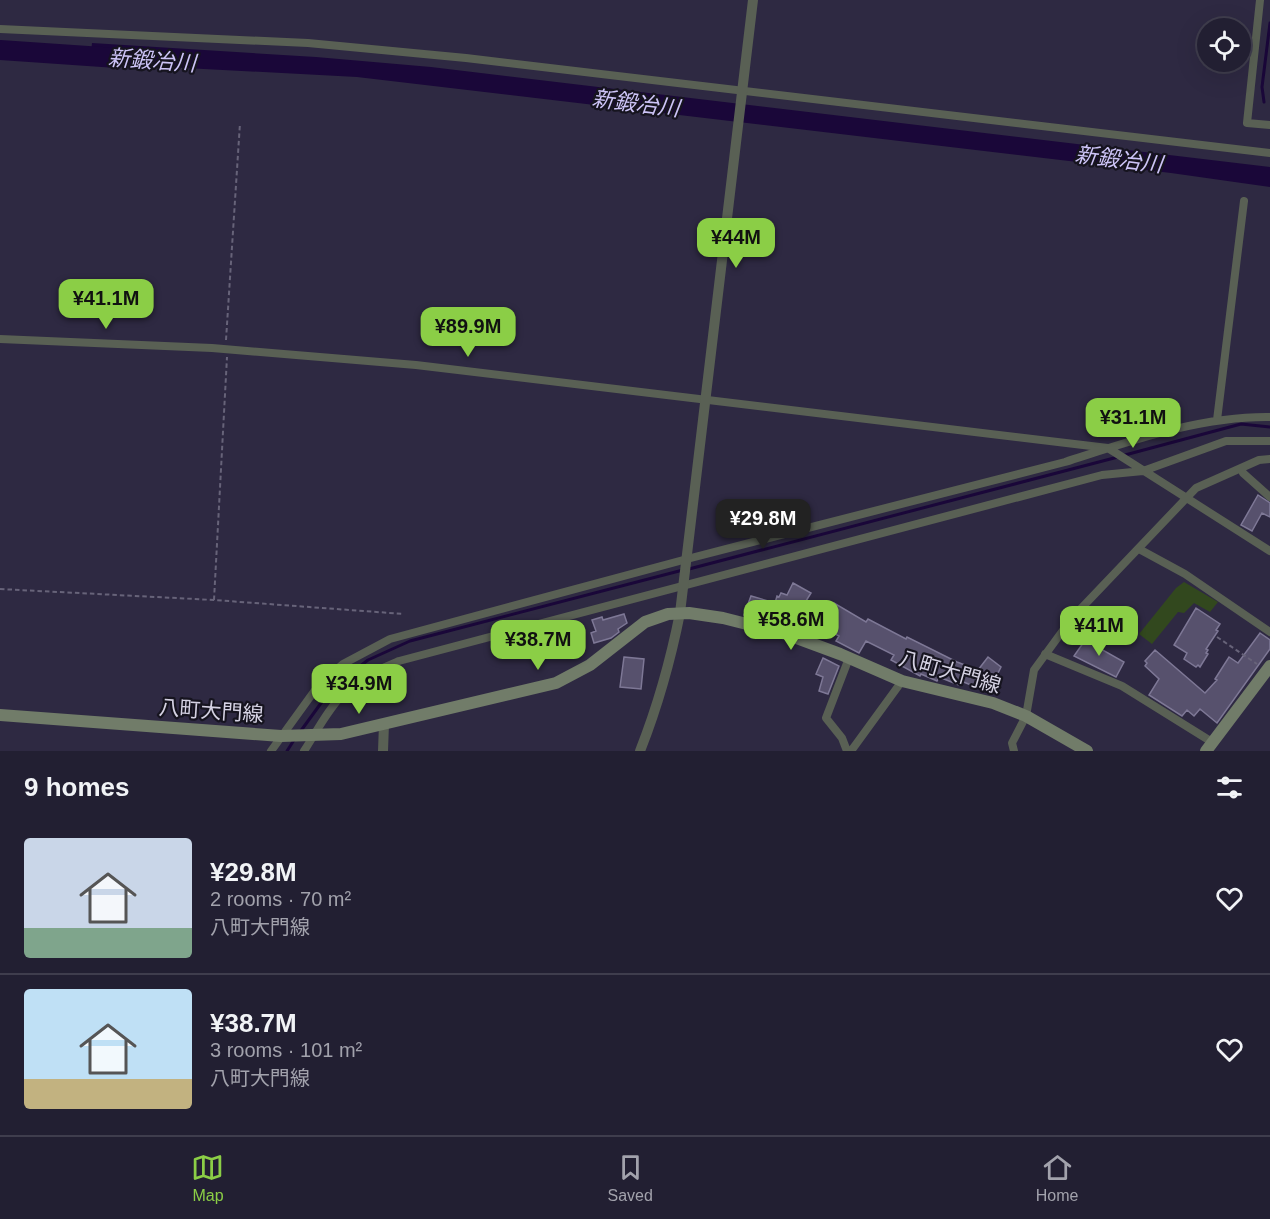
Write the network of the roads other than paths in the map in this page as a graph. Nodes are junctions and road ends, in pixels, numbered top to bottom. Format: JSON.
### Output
{"nodes":[{"id":1,"x":753,"y":0,"type":"edge"},
{"id":2,"x":1260,"y":0,"type":"edge"},
{"id":3,"x":0,"y":29,"type":"edge"},
{"id":4,"x":742,"y":95,"type":"junction"},
{"id":5,"x":1270,"y":125,"type":"edge"},
{"id":6,"x":1270,"y":153,"type":"edge"},
{"id":7,"x":1244,"y":201,"type":"dead end"},
{"id":8,"x":0,"y":339,"type":"edge"},
{"id":9,"x":707,"y":399,"type":"junction"},
{"id":10,"x":1270,"y":417,"type":"edge"},
{"id":11,"x":1217,"y":420,"type":"junction"},
{"id":12,"x":1270,"y":441,"type":"edge"},
{"id":13,"x":1108,"y":448,"type":"junction"},
{"id":14,"x":1270,"y":459,"type":"edge"},
{"id":15,"x":1241,"y":468,"type":"junction"},
{"id":16,"x":1143,"y":471,"type":"junction"},
{"id":17,"x":1270,"y":497,"type":"edge"},
{"id":18,"x":1187,"y":499,"type":"junction"},
{"id":19,"x":1139,"y":549,"type":"junction"},
{"id":20,"x":1270,"y":551,"type":"edge"},
{"id":21,"x":687,"y":559,"type":"junction"},
{"id":22,"x":683,"y":585,"type":"junction"},
{"id":23,"x":680,"y":613,"type":"junction"},
{"id":24,"x":1270,"y":632,"type":"edge"},
{"id":25,"x":1045,"y":654,"type":"junction"},
{"id":26,"x":849,"y":658,"type":"junction"},
{"id":27,"x":1268,"y":669,"type":"edge"},
{"id":28,"x":902,"y":681,"type":"junction"},
{"id":29,"x":0,"y":715,"type":"edge"},
{"id":30,"x":1026,"y":716,"type":"junction"},
{"id":31,"x":384,"y":724,"type":"junction"},
{"id":32,"x":281,"y":736,"type":"junction"},
{"id":33,"x":314,"y":736,"type":"junction"},
{"id":34,"x":1209,"y":746,"type":"edge"},
{"id":35,"x":271,"y":751,"type":"edge"},
{"id":36,"x":304,"y":751,"type":"edge"},
{"id":37,"x":383,"y":751,"type":"edge"},
{"id":38,"x":640,"y":751,"type":"edge"},
{"id":39,"x":849,"y":751,"type":"edge"},
{"id":40,"x":1014,"y":751,"type":"edge"},
{"id":41,"x":1087,"y":751,"type":"edge"}],
"edges":[{"from":1,"to":4,"type":"street"},
{"from":2,"to":5,"type":"street"},
{"from":3,"to":4,"type":"street"},
{"from":4,"to":6,"type":"street"},
{"from":4,"to":9,"type":"street"},
{"from":7,"to":11,"type":"street"},
{"from":8,"to":9,"type":"street"},
{"from":9,"to":13,"type":"street"},
{"from":9,"to":21,"type":"street"},
{"from":10,"to":11,"type":"street"},
{"from":11,"to":13,"type":"street"},
{"from":12,"to":16,"type":"street"},
{"from":13,"to":16,"type":"street"},
{"from":13,"to":21,"type":"street"},
{"from":14,"to":15,"type":"street"},
{"from":15,"to":17,"type":"street"},
{"from":15,"to":18,"type":"street"},
{"from":16,"to":18,"type":"street"},
{"from":16,"to":22,"type":"street"},
{"from":18,"to":19,"type":"street"},
{"from":18,"to":20,"type":"street"},
{"from":19,"to":24,"type":"street"},
{"from":19,"to":25,"type":"street"},
{"from":21,"to":22,"type":"street"},
{"from":21,"to":32,"type":"street"},
{"from":22,"to":23,"type":"street"},
{"from":22,"to":33,"type":"street"},
{"from":23,"to":26,"type":"main road","name":"八町大門線"},
{"from":23,"to":31,"type":"main road","name":"八町大門線"},
{"from":23,"to":38,"type":"street"},
{"from":25,"to":30,"type":"street"},
{"from":25,"to":34,"type":"street"},
{"from":26,"to":28,"type":"main road","name":"八町大門線"},
{"from":26,"to":39,"type":"street"},
{"from":27,"to":34,"type":"main road"},
{"from":28,"to":30,"type":"main road","name":"八町大門線"},
{"from":28,"to":39,"type":"street"},
{"from":29,"to":32,"type":"main road","name":"八町大門線"},
{"from":30,"to":40,"type":"street"},
{"from":30,"to":41,"type":"main road","name":"八町大門線"},
{"from":31,"to":33,"type":"main road","name":"八町大門線"},
{"from":31,"to":37,"type":"street"},
{"from":32,"to":33,"type":"main road","name":"八町大門線"},
{"from":32,"to":35,"type":"street"},
{"from":33,"to":36,"type":"street"}]}
